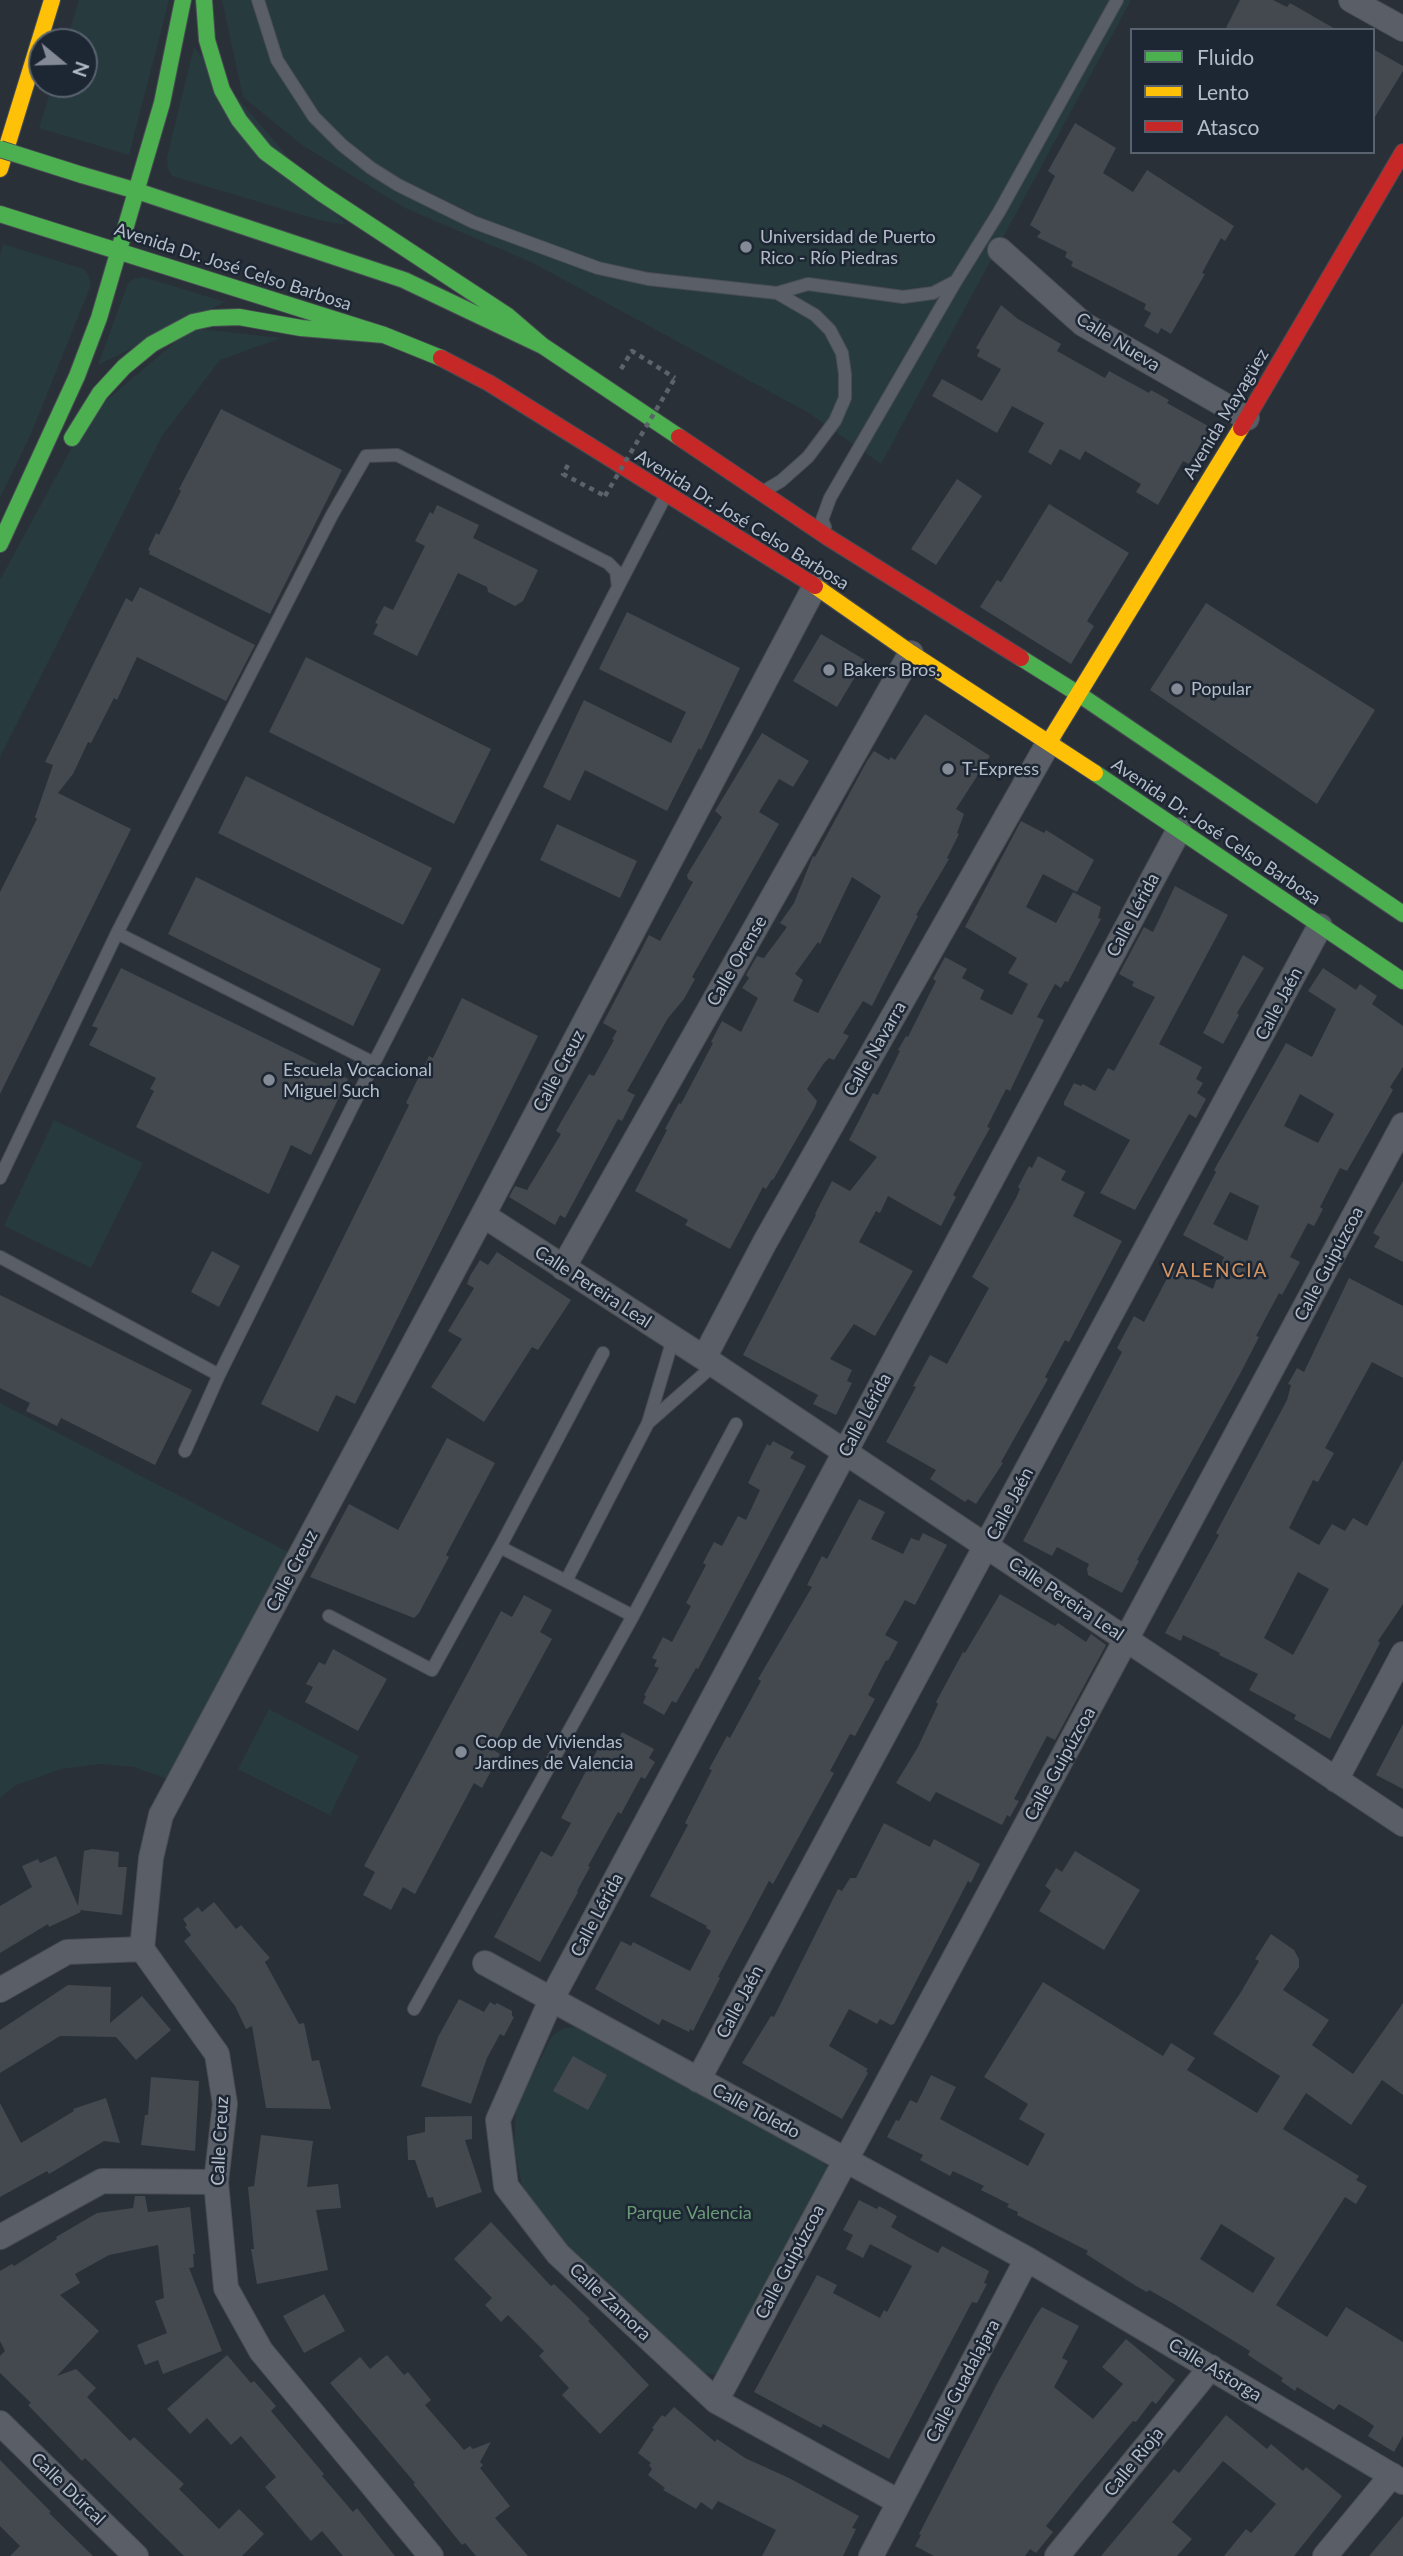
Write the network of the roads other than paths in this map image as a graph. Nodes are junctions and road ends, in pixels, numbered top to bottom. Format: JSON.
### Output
{"nodes":[{"id":1,"x":52,"y":0,"type":"edge"},
{"id":2,"x":183,"y":0,"type":"edge"},
{"id":3,"x":204,"y":0,"type":"edge"},
{"id":4,"x":258,"y":0,"type":"edge"},
{"id":5,"x":1117,"y":0,"type":"edge"},
{"id":6,"x":1351,"y":0,"type":"edge"},
{"id":7,"x":1403,"y":29,"type":"edge"},
{"id":8,"x":0,"y":149,"type":"edge"},
{"id":9,"x":1403,"y":152,"type":"edge"},
{"id":10,"x":0,"y":169,"type":"edge"},
{"id":11,"x":137,"y":191,"type":"junction"},
{"id":12,"x":0,"y":214,"type":"edge"},
{"id":13,"x":1000,"y":250,"type":"dead end"},
{"id":14,"x":119,"y":251,"type":"junction"},
{"id":15,"x":956,"y":281,"type":"junction"},
{"id":16,"x":777,"y":293,"type":"junction"},
{"id":17,"x":384,"y":335,"type":"junction"},
{"id":18,"x":543,"y":346,"type":"junction"},
{"id":19,"x":1247,"y":418,"type":"junction"},
{"id":20,"x":66,"y":447,"type":"dead end"},
{"id":21,"x":51,"y":470,"type":"dead end"},
{"id":22,"x":761,"y":493,"type":"junction"},
{"id":23,"x":666,"y":495,"type":"junction"},
{"id":24,"x":829,"y":538,"type":"junction"},
{"id":25,"x":0,"y":544,"type":"edge"},
{"id":26,"x":0,"y":552,"type":"edge"},
{"id":27,"x":815,"y":586,"type":"junction"},
{"id":28,"x":618,"y":587,"type":"junction"},
{"id":29,"x":911,"y":653,"type":"junction"},
{"id":30,"x":1080,"y":695,"type":"junction"},
{"id":31,"x":1049,"y":742,"type":"junction"},
{"id":32,"x":1179,"y":830,"type":"junction"},
{"id":33,"x":1403,"y":914,"type":"edge"},
{"id":34,"x":1320,"y":926,"type":"junction"},
{"id":35,"x":117,"y":933,"type":"junction"},
{"id":36,"x":1403,"y":981,"type":"edge"},
{"id":37,"x":374,"y":1063,"type":"junction"},
{"id":38,"x":1403,"y":1125,"type":"edge"},
{"id":39,"x":0,"y":1178,"type":"edge"},
{"id":40,"x":482,"y":1215,"type":"junction"},
{"id":41,"x":0,"y":1257,"type":"edge"},
{"id":42,"x":563,"y":1268,"type":"junction"},
{"id":43,"x":673,"y":1339,"type":"junction"},
{"id":44,"x":603,"y":1353,"type":"dead end"},
{"id":45,"x":709,"y":1362,"type":"junction"},
{"id":46,"x":219,"y":1375,"type":"junction"},
{"id":47,"x":648,"y":1423,"type":"junction"},
{"id":48,"x":736,"y":1424,"type":"dead end"},
{"id":49,"x":185,"y":1451,"type":"dead end"},
{"id":50,"x":845,"y":1453,"type":"junction"},
{"id":51,"x":987,"y":1546,"type":"junction"},
{"id":52,"x":500,"y":1547,"type":"junction"},
{"id":53,"x":566,"y":1581,"type":"junction"},
{"id":54,"x":329,"y":1616,"type":"dead end"},
{"id":55,"x":633,"y":1616,"type":"junction"},
{"id":56,"x":1128,"y":1640,"type":"junction"},
{"id":57,"x":1403,"y":1654,"type":"edge"},
{"id":58,"x":1336,"y":1780,"type":"junction"},
{"id":59,"x":1403,"y":1824,"type":"edge"},
{"id":60,"x":142,"y":1950,"type":"junction"},
{"id":61,"x":485,"y":1963,"type":"dead end"},
{"id":62,"x":0,"y":1990,"type":"edge"},
{"id":63,"x":551,"y":2000,"type":"junction"},
{"id":64,"x":414,"y":2009,"type":"dead end"},
{"id":65,"x":698,"y":2080,"type":"junction"},
{"id":66,"x":845,"y":2160,"type":"junction"},
{"id":67,"x":216,"y":2182,"type":"junction"},
{"id":68,"x":0,"y":2237,"type":"edge"},
{"id":69,"x":1027,"y":2259,"type":"junction"},
{"id":70,"x":1211,"y":2367,"type":"junction"},
{"id":71,"x":716,"y":2401,"type":"junction"},
{"id":72,"x":0,"y":2423,"type":"edge"},
{"id":73,"x":1397,"y":2479,"type":"edge"},
{"id":74,"x":899,"y":2502,"type":"junction"},
{"id":75,"x":136,"y":2556,"type":"edge"},
{"id":76,"x":431,"y":2556,"type":"edge"},
{"id":77,"x":871,"y":2556,"type":"edge"},
{"id":78,"x":1057,"y":2556,"type":"edge"},
{"id":79,"x":1325,"y":2556,"type":"edge"}],
"edges":[{"from":1,"to":10,"type":"main road"},
{"from":2,"to":11,"type":"main road"},
{"from":3,"to":18,"type":"main road"},
{"from":4,"to":16,"type":"lane"},
{"from":5,"to":15,"type":"lane"},
{"from":6,"to":7,"type":"street"},
{"from":8,"to":11,"type":"main road","name":"Avenida Dr. José Celso Barbosa","bridge":true},
{"from":9,"to":19,"type":"main road","name":"Avenida Mayagüez"},
{"from":11,"to":14,"type":"main road"},
{"from":11,"to":18,"type":"main road","name":"Avenida Dr. José Celso Barbosa"},
{"from":12,"to":14,"type":"main road","name":"Avenida Dr. José Celso Barbosa"},
{"from":13,"to":19,"type":"street","name":"Calle Nueva"},
{"from":14,"to":17,"type":"main road","name":"Avenida Dr. José Celso Barbosa"},
{"from":14,"to":25,"type":"main road"},
{"from":15,"to":16,"type":"lane"},
{"from":15,"to":24,"type":"lane"},
{"from":16,"to":22,"type":"lane"},
{"from":17,"to":20,"type":"main road"},
{"from":17,"to":23,"type":"main road","name":"Avenida Dr. José Celso Barbosa"},
{"from":18,"to":22,"type":"main road","name":"Avenida Dr. José Celso Barbosa"},
{"from":19,"to":30,"type":"main road","name":"Avenida Mayagüez"},
{"from":21,"to":26,"type":"main road"},
{"from":22,"to":24,"type":"main road","name":"Avenida Dr. José Celso Barbosa"},
{"from":23,"to":27,"type":"main road","name":"Avenida Dr. José Celso Barbosa"},
{"from":23,"to":28,"type":"lane"},
{"from":24,"to":30,"type":"main road","name":"Avenida Dr. José Celso Barbosa"},
{"from":27,"to":29,"type":"main road","name":"Avenida Dr. José Celso Barbosa"},
{"from":27,"to":40,"type":"street","name":"Calle Creuz"},
{"from":28,"to":35,"type":"lane"},
{"from":28,"to":37,"type":"lane"},
{"from":29,"to":31,"type":"main road","name":"Avenida Dr. José Celso Barbosa"},
{"from":29,"to":42,"type":"street","name":"Calle Orense"},
{"from":30,"to":31,"type":"main road","name":"Avenida Mayagüez"},
{"from":30,"to":33,"type":"main road","name":"Avenida Dr. José Celso Barbosa"},
{"from":31,"to":32,"type":"main road","name":"Avenida Dr. José Celso Barbosa"},
{"from":31,"to":45,"type":"street","name":"Calle Navarra"},
{"from":32,"to":34,"type":"main road","name":"Avenida Dr. José Celso Barbosa"},
{"from":32,"to":50,"type":"street","name":"Calle Lérida"},
{"from":34,"to":36,"type":"main road","name":"Avenida Dr. José Celso Barbosa"},
{"from":34,"to":51,"type":"street","name":"Calle Jaén"},
{"from":35,"to":37,"type":"lane"},
{"from":35,"to":39,"type":"lane"},
{"from":37,"to":46,"type":"lane"},
{"from":38,"to":56,"type":"street","name":"Calle Guipúzcoa"},
{"from":40,"to":42,"type":"street","name":"Calle Pereira Leal"},
{"from":40,"to":60,"type":"street","name":"Calle Creuz"},
{"from":41,"to":46,"type":"lane"},
{"from":42,"to":43,"type":"street","name":"Calle Pereira Leal"},
{"from":43,"to":45,"type":"street","name":"Calle Pereira Leal"},
{"from":43,"to":47,"type":"lane"},
{"from":44,"to":52,"type":"lane"},
{"from":45,"to":47,"type":"lane"},
{"from":45,"to":50,"type":"street","name":"Calle Pereira Leal"},
{"from":46,"to":49,"type":"lane"},
{"from":47,"to":53,"type":"lane"},
{"from":48,"to":55,"type":"lane"},
{"from":50,"to":51,"type":"street","name":"Calle Pereira Leal"},
{"from":50,"to":63,"type":"street","name":"Calle Lérida"},
{"from":51,"to":56,"type":"street","name":"Calle Pereira Leal"},
{"from":51,"to":65,"type":"street","name":"Calle Jaén"},
{"from":52,"to":53,"type":"lane"},
{"from":52,"to":54,"type":"lane"},
{"from":53,"to":55,"type":"lane"},
{"from":55,"to":64,"type":"lane"},
{"from":56,"to":58,"type":"street","name":"Calle Pereira Leal"},
{"from":56,"to":66,"type":"street","name":"Calle Guipúzcoa"},
{"from":57,"to":58,"type":"street"},
{"from":58,"to":59,"type":"street","name":"Calle Pereira Leal"},
{"from":60,"to":62,"type":"street"},
{"from":60,"to":67,"type":"street","name":"Calle Creuz"},
{"from":61,"to":63,"type":"street","name":"Calle Toledo"},
{"from":63,"to":65,"type":"street","name":"Calle Toledo"},
{"from":63,"to":71,"type":"street","name":"Calle Zamora"},
{"from":65,"to":66,"type":"street","name":"Calle Toledo"},
{"from":66,"to":69,"type":"street","name":"Calle Toledo"},
{"from":66,"to":71,"type":"street","name":"Calle Guipúzcoa"},
{"from":67,"to":68,"type":"street"},
{"from":67,"to":76,"type":"street","name":"Calle Creuz"},
{"from":69,"to":70,"type":"street","name":"Calle Astorga"},
{"from":69,"to":74,"type":"street","name":"Calle Guadalajara"},
{"from":70,"to":73,"type":"street","name":"Calle Astorga"},
{"from":70,"to":78,"type":"street","name":"Calle Rioja"},
{"from":71,"to":74,"type":"street","name":"Calle Zamora"},
{"from":72,"to":75,"type":"street","name":"Calle Dúrcal"},
{"from":73,"to":79,"type":"street"},
{"from":74,"to":77,"type":"street","name":"Calle Guadalajara"}]}
